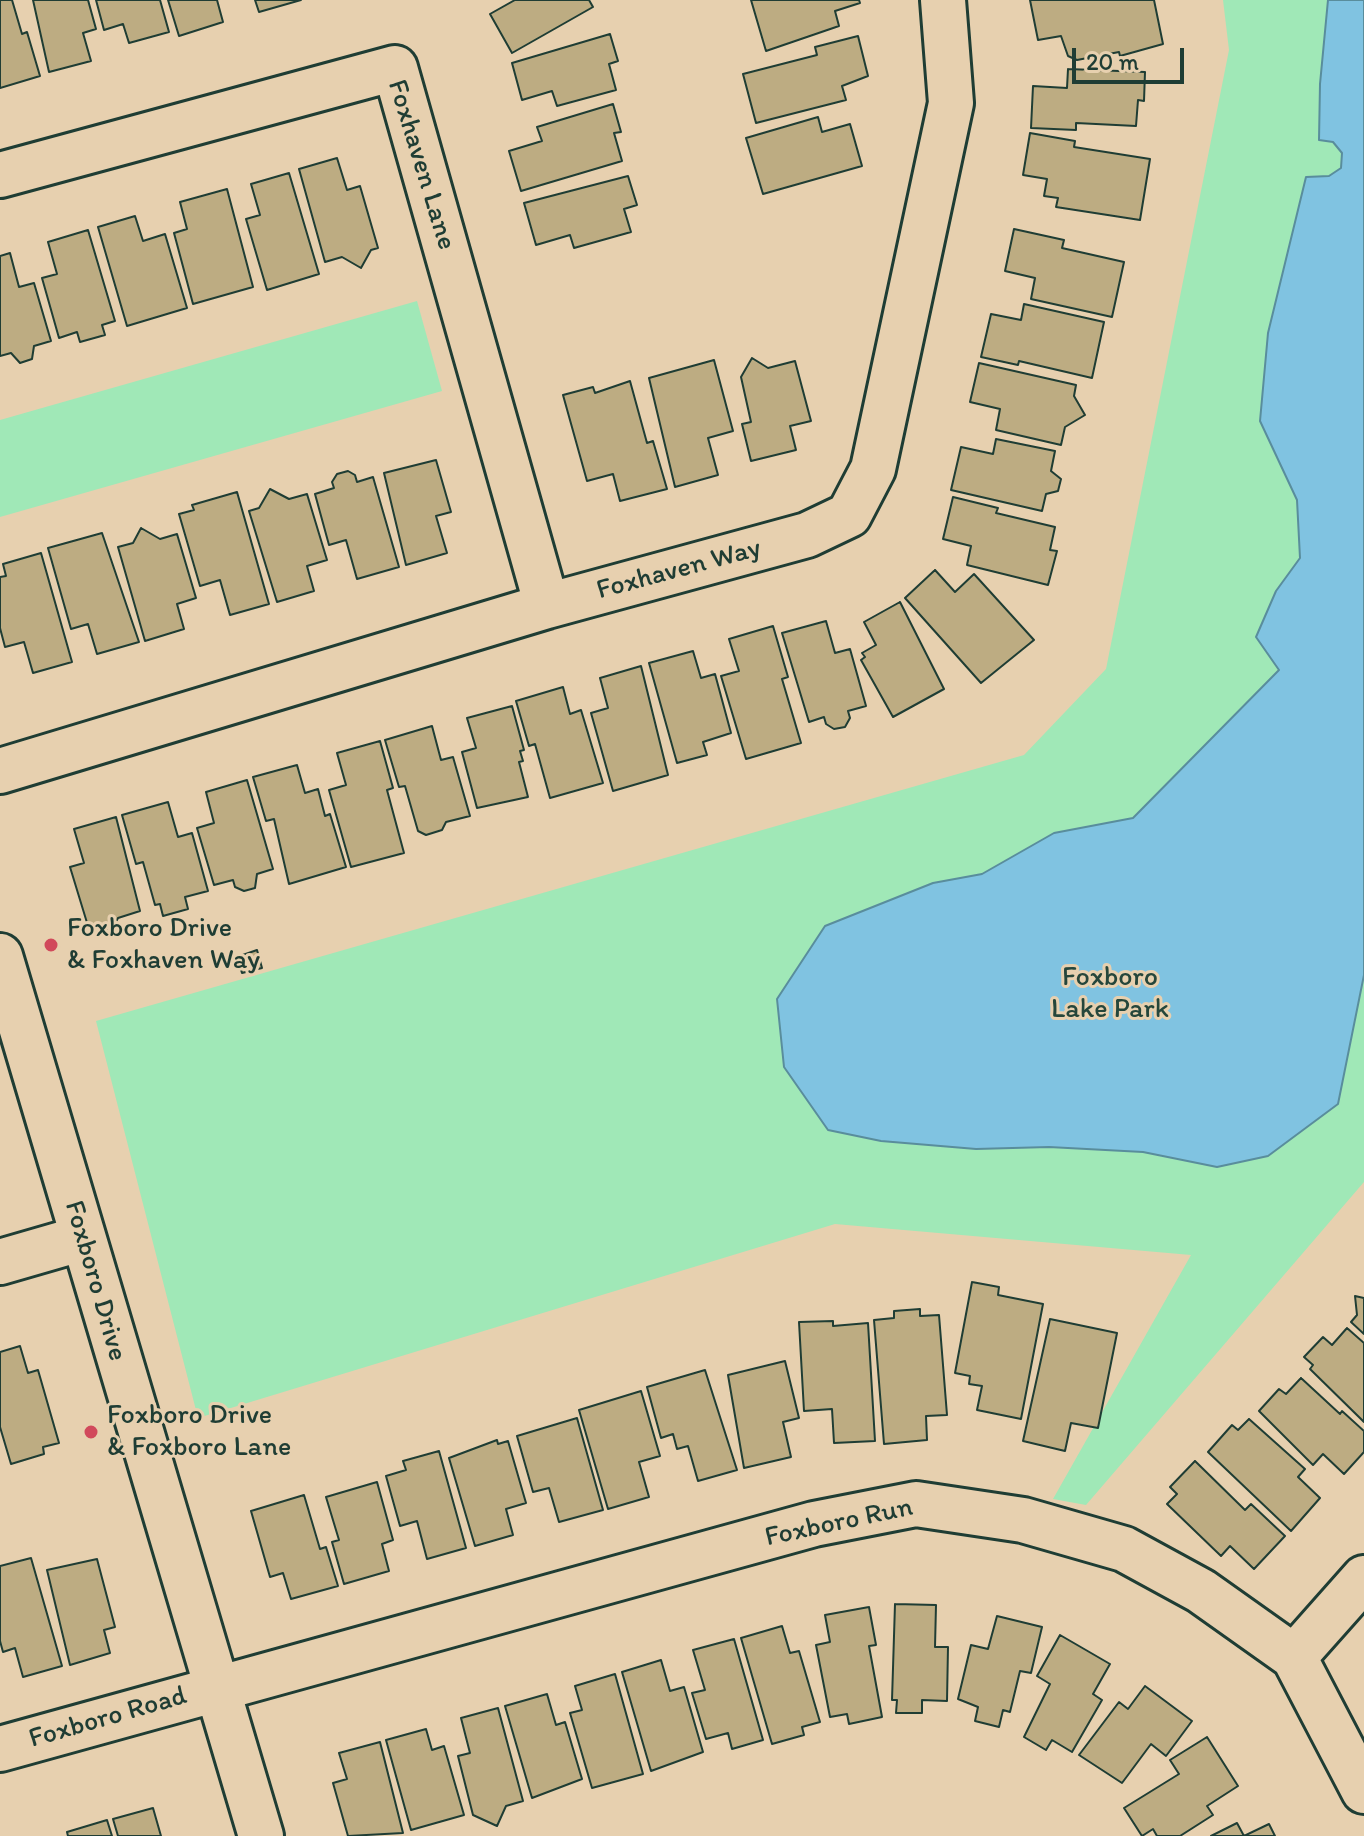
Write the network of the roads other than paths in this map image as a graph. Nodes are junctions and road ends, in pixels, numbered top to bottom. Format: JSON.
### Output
{"nodes":[{"id":1,"x":943,"y":0,"type":"edge"},
{"id":2,"x":0,"y":175,"type":"edge"},
{"id":3,"x":547,"y":606,"type":"junction"},
{"id":4,"x":0,"y":771,"type":"edge"},
{"id":5,"x":0,"y":956,"type":"edge"},
{"id":6,"x":83,"y":1238,"type":"junction"},
{"id":7,"x":0,"y":1262,"type":"edge"},
{"id":8,"x":1364,"y":1578,"type":"edge"},
{"id":9,"x":1294,"y":1657,"type":"junction"},
{"id":10,"x":215,"y":1687,"type":"junction"},
{"id":11,"x":0,"y":1749,"type":"edge"},
{"id":12,"x":1364,"y":1791,"type":"edge"},
{"id":13,"x":261,"y":1836,"type":"edge"}],
"edges":[{"from":1,"to":3,"type":"street","name":"Foxhaven Way"},
{"from":2,"to":3,"type":"street","name":"Foxhaven Lane"},
{"from":3,"to":4,"type":"street","name":"Foxhaven Way"},
{"from":5,"to":6,"type":"street","name":"Foxboro Drive"},
{"from":6,"to":7,"type":"street"},
{"from":6,"to":10,"type":"street","name":"Foxboro Drive"},
{"from":8,"to":9,"type":"street"},
{"from":9,"to":10,"type":"street","name":"Foxboro Run"},
{"from":9,"to":12,"type":"street","name":"Foxboro Run"},
{"from":10,"to":11,"type":"street","name":"Foxboro Road"},
{"from":10,"to":13,"type":"street","name":"Foxboro Drive"}]}
